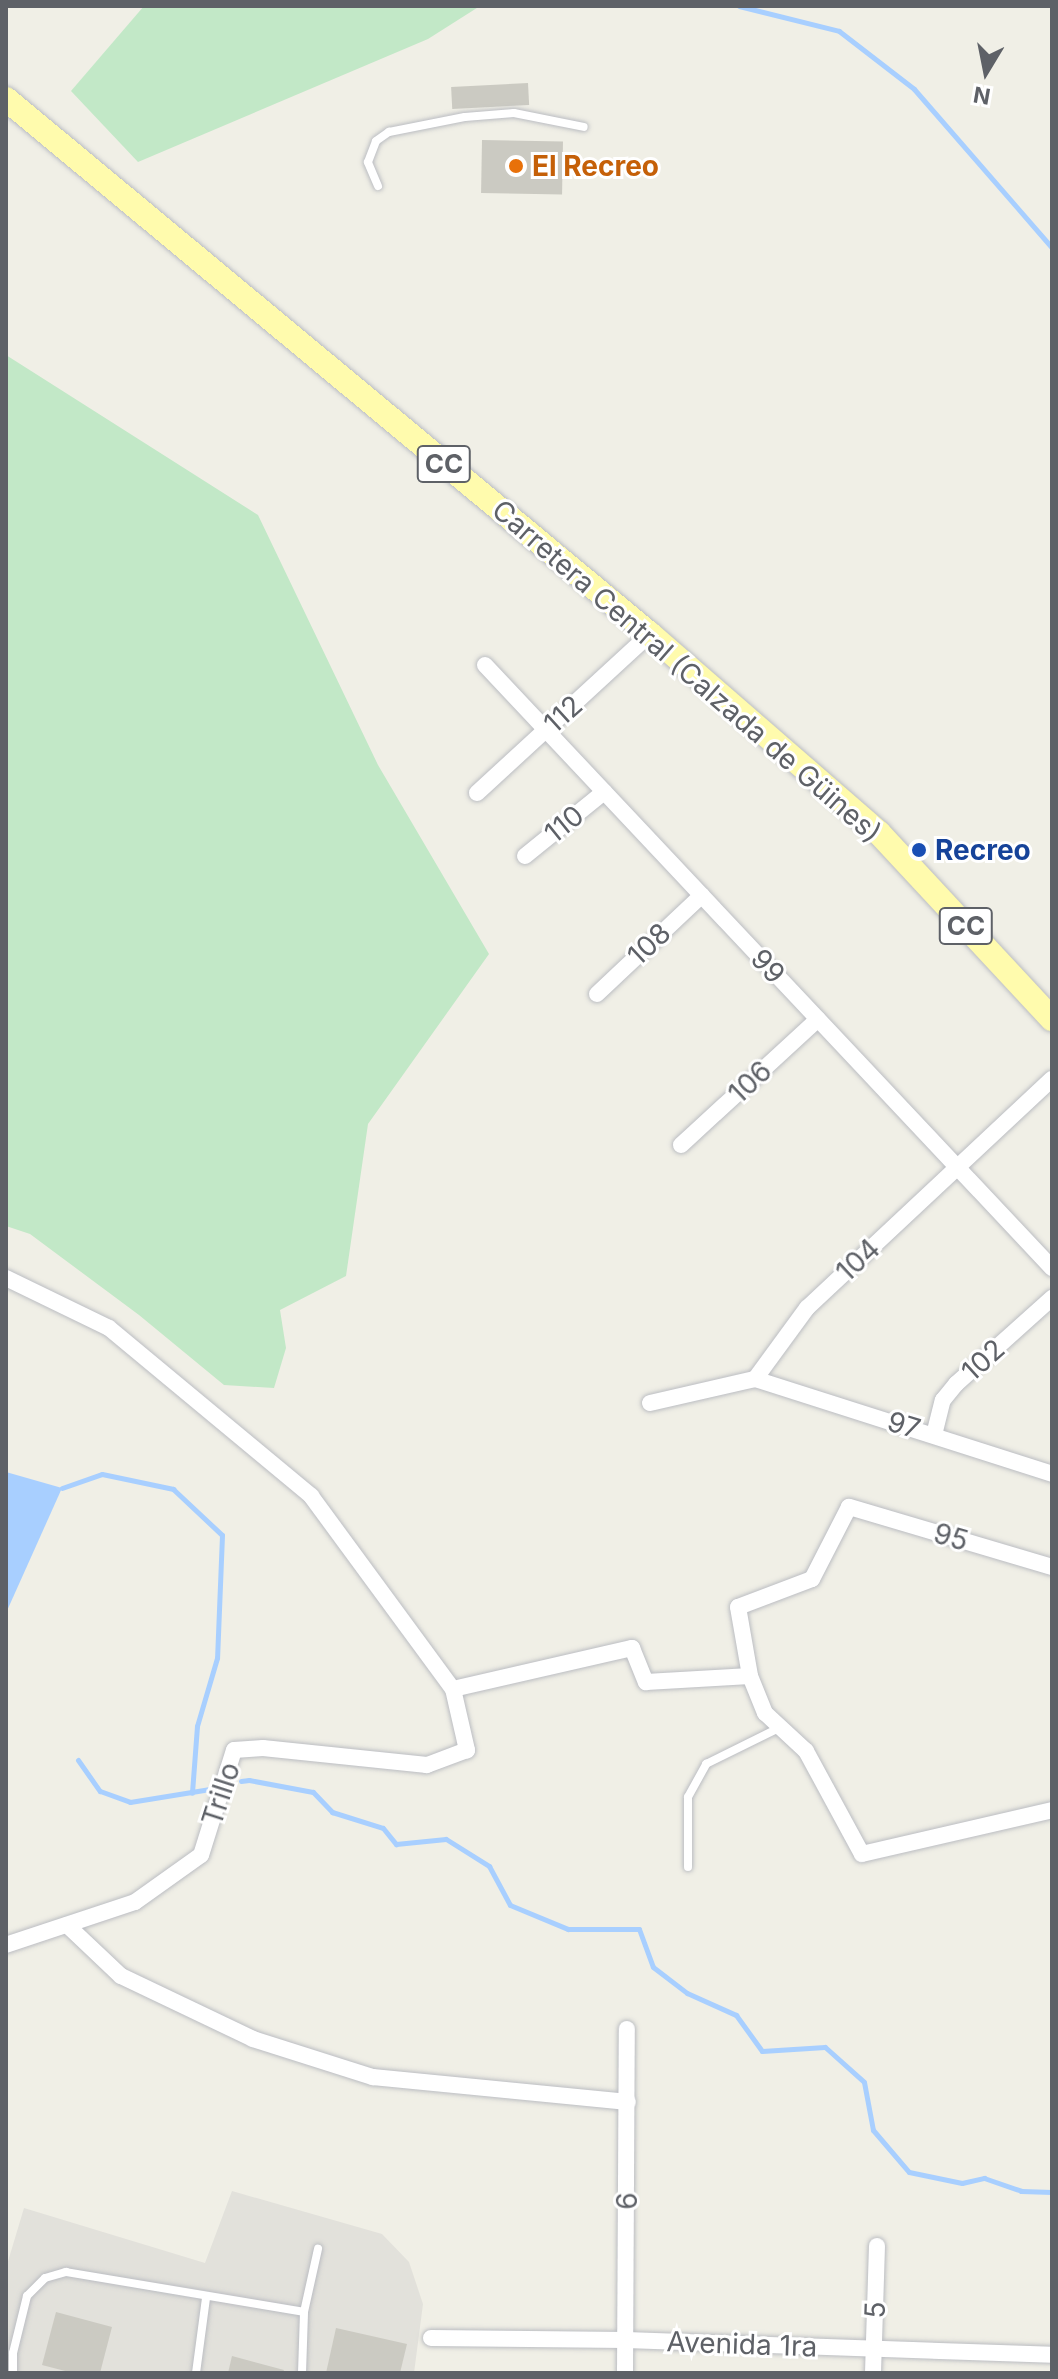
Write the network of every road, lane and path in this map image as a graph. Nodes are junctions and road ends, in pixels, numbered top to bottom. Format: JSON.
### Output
{"nodes":[{"id":1,"x":6,"y":99,"type":"edge"},
{"id":2,"x":584,"y":127,"type":"dead end"},
{"id":3,"x":378,"y":186,"type":"dead end"},
{"id":4,"x":650,"y":634,"type":"junction"},
{"id":5,"x":485,"y":665,"type":"dead end"},
{"id":6,"x":544,"y":732,"type":"junction"},
{"id":7,"x":604,"y":792,"type":"junction"},
{"id":8,"x":477,"y":793,"type":"dead end"},
{"id":9,"x":525,"y":856,"type":"dead end"},
{"id":10,"x":702,"y":895,"type":"junction"},
{"id":11,"x":597,"y":994,"type":"dead end"},
{"id":12,"x":818,"y":1019,"type":"junction"},
{"id":13,"x":1052,"y":1019,"type":"edge"},
{"id":14,"x":1052,"y":1079,"type":"edge"},
{"id":15,"x":681,"y":1145,"type":"dead end"},
{"id":16,"x":958,"y":1167,"type":"junction"},
{"id":17,"x":1052,"y":1268,"type":"edge"},
{"id":18,"x":6,"y":1278,"type":"edge"},
{"id":19,"x":1052,"y":1298,"type":"edge"},
{"id":20,"x":755,"y":1379,"type":"junction"},
{"id":21,"x":650,"y":1403,"type":"dead end"},
{"id":22,"x":934,"y":1435,"type":"junction"},
{"id":23,"x":1052,"y":1474,"type":"edge"},
{"id":24,"x":1052,"y":1567,"type":"edge"},
{"id":25,"x":750,"y":1676,"type":"junction"},
{"id":26,"x":453,"y":1689,"type":"junction"},
{"id":27,"x":779,"y":1728,"type":"junction"},
{"id":28,"x":1052,"y":1810,"type":"edge"},
{"id":29,"x":688,"y":1867,"type":"dead end"},
{"id":30,"x":67,"y":1925,"type":"junction"},
{"id":31,"x":6,"y":1945,"type":"edge"},
{"id":32,"x":627,"y":2029,"type":"dead end"},
{"id":33,"x":628,"y":2102,"type":"junction"},
{"id":34,"x":877,"y":2246,"type":"dead end"},
{"id":35,"x":318,"y":2249,"type":"dead end"},
{"id":36,"x":206,"y":2298,"type":"junction"},
{"id":37,"x":304,"y":2312,"type":"junction"},
{"id":38,"x":431,"y":2338,"type":"dead end"},
{"id":39,"x":626,"y":2340,"type":"junction"},
{"id":40,"x":874,"y":2348,"type":"junction"},
{"id":41,"x":1052,"y":2355,"type":"edge"},
{"id":42,"x":13,"y":2373,"type":"edge"},
{"id":43,"x":196,"y":2373,"type":"edge"},
{"id":44,"x":302,"y":2373,"type":"edge"},
{"id":45,"x":625,"y":2373,"type":"edge"},
{"id":46,"x":873,"y":2373,"type":"edge"}],
"edges":[{"from":1,"to":4,"type":"main road","name":"Carretera Central (Calzada de Güines)","number":"CC"},
{"from":2,"to":3,"type":"lane"},
{"from":4,"to":6,"type":"street","name":"112"},
{"from":4,"to":13,"type":"main road","name":"Carretera Central (Calzada de Güines)","number":"CC"},
{"from":5,"to":6,"type":"street","name":"99"},
{"from":6,"to":7,"type":"street","name":"99"},
{"from":6,"to":8,"type":"street","name":"112"},
{"from":7,"to":9,"type":"street","name":"110"},
{"from":7,"to":10,"type":"street","name":"99"},
{"from":10,"to":11,"type":"street","name":"108"},
{"from":10,"to":12,"type":"street","name":"99"},
{"from":12,"to":15,"type":"street","name":"106"},
{"from":12,"to":16,"type":"street","name":"99"},
{"from":14,"to":16,"type":"street","name":"104"},
{"from":16,"to":17,"type":"street","name":"99"},
{"from":16,"to":20,"type":"street","name":"104"},
{"from":18,"to":26,"type":"street"},
{"from":19,"to":22,"type":"street","name":"102"},
{"from":20,"to":21,"type":"street"},
{"from":20,"to":22,"type":"street","name":"97"},
{"from":22,"to":23,"type":"street","name":"97"},
{"from":24,"to":25,"type":"street","name":"95"},
{"from":25,"to":26,"type":"street"},
{"from":25,"to":27,"type":"street"},
{"from":26,"to":30,"type":"street","name":"Trillo"},
{"from":27,"to":28,"type":"street"},
{"from":27,"to":29,"type":"lane"},
{"from":30,"to":31,"type":"street","name":"Trillo"},
{"from":30,"to":33,"type":"street"},
{"from":32,"to":33,"type":"street","name":"6"},
{"from":33,"to":39,"type":"street","name":"6"},
{"from":34,"to":40,"type":"street","name":"5"},
{"from":35,"to":37,"type":"lane"},
{"from":36,"to":37,"type":"lane"},
{"from":36,"to":42,"type":"lane"},
{"from":36,"to":43,"type":"lane"},
{"from":37,"to":44,"type":"lane"},
{"from":38,"to":39,"type":"street","name":"Avenida 1ra"},
{"from":39,"to":40,"type":"street","name":"Avenida 1ra"},
{"from":39,"to":45,"type":"street","name":"6"},
{"from":40,"to":41,"type":"street","name":"Avenida 1ra"},
{"from":40,"to":46,"type":"street","name":"5"}]}
